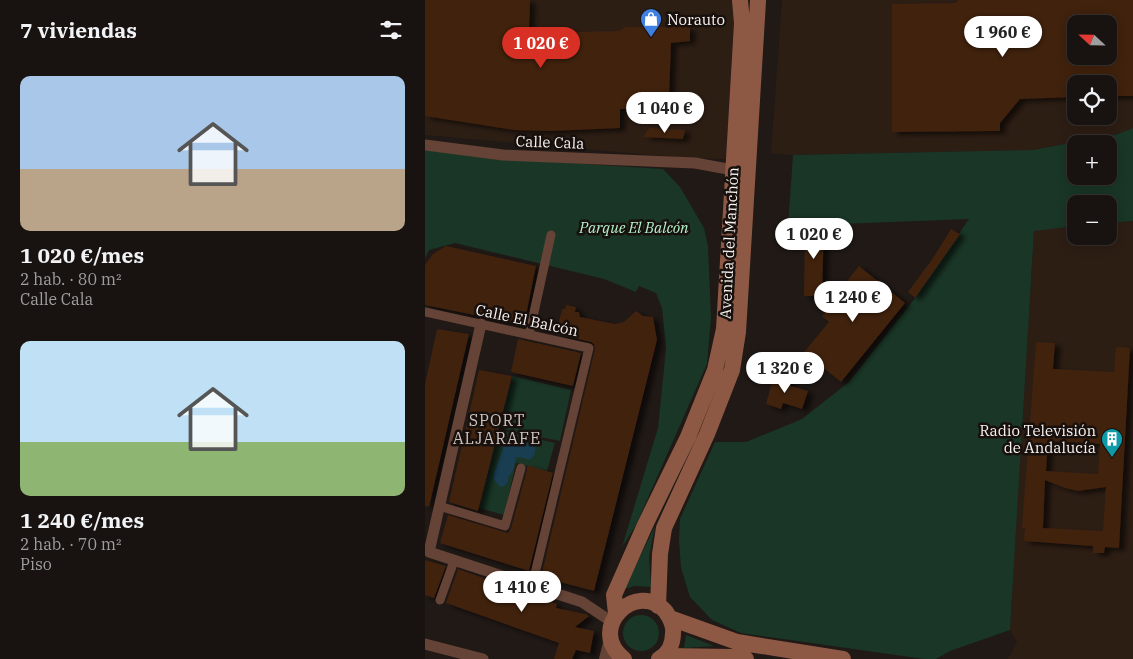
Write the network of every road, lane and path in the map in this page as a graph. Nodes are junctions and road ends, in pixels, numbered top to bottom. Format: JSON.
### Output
{"nodes":[{"id":1,"x":740,"y":0,"type":"edge"},
{"id":2,"x":756,"y":0,"type":"edge"},
{"id":3,"x":425,"y":145,"type":"edge"},
{"id":4,"x":733,"y":170,"type":"junction"},
{"id":5,"x":551,"y":235,"type":"dead end"},
{"id":6,"x":425,"y":312,"type":"edge"},
{"id":7,"x":481,"y":324,"type":"junction"},
{"id":8,"x":529,"y":335,"type":"junction"},
{"id":9,"x":521,"y":468,"type":"dead end"},
{"id":10,"x":439,"y":506,"type":"junction"},
{"id":11,"x":454,"y":560,"type":"junction"},
{"id":12,"x":531,"y":586,"type":"junction"},
{"id":13,"x":440,"y":600,"type":"dead end"},
{"id":14,"x":658,"y":606,"type":"junction"},
{"id":15,"x":614,"y":618,"type":"junction"},
{"id":16,"x":670,"y":618,"type":"junction"},
{"id":17,"x":611,"y":640,"type":"junction"},
{"id":18,"x":425,"y":644,"type":"edge"},
{"id":19,"x":662,"y":658,"type":"edge"},
{"id":20,"x":483,"y":659,"type":"edge"},
{"id":21,"x":606,"y":659,"type":"edge"},
{"id":22,"x":624,"y":659,"type":"edge"},
{"id":23,"x":746,"y":659,"type":"edge"},
{"id":24,"x":843,"y":659,"type":"edge"}],
"edges":[{"from":1,"to":4,"type":"main road","name":"Avenida del Manchón"},
{"from":2,"to":14,"type":"main road","name":"Avenida del Manchón"},
{"from":3,"to":4,"type":"street","name":"Calle Cala"},
{"from":4,"to":15,"type":"main road","name":"Avenida del Manchón"},
{"from":5,"to":8,"type":"street"},
{"from":6,"to":7,"type":"street","name":"Calle El Balcón"},
{"from":7,"to":8,"type":"street","name":"Calle El Balcón"},
{"from":7,"to":10,"type":"street"},
{"from":8,"to":12,"type":"street","name":"Calle El Balcón"},
{"from":9,"to":10,"type":"street"},
{"from":10,"to":11,"type":"street"},
{"from":11,"to":12,"type":"street"},
{"from":11,"to":13,"type":"street"},
{"from":12,"to":15,"type":"street"},
{"from":14,"to":15,"type":"main road"},
{"from":14,"to":16,"type":"main road"},
{"from":15,"to":17,"type":"main road","name":"Avenida del Manchón"},
{"from":16,"to":19,"type":"main road"},
{"from":16,"to":24,"type":"main road"},
{"from":17,"to":21,"type":"street"},
{"from":17,"to":22,"type":"main road"},
{"from":18,"to":20,"type":"street"},
{"from":19,"to":23,"type":"main road"}]}
